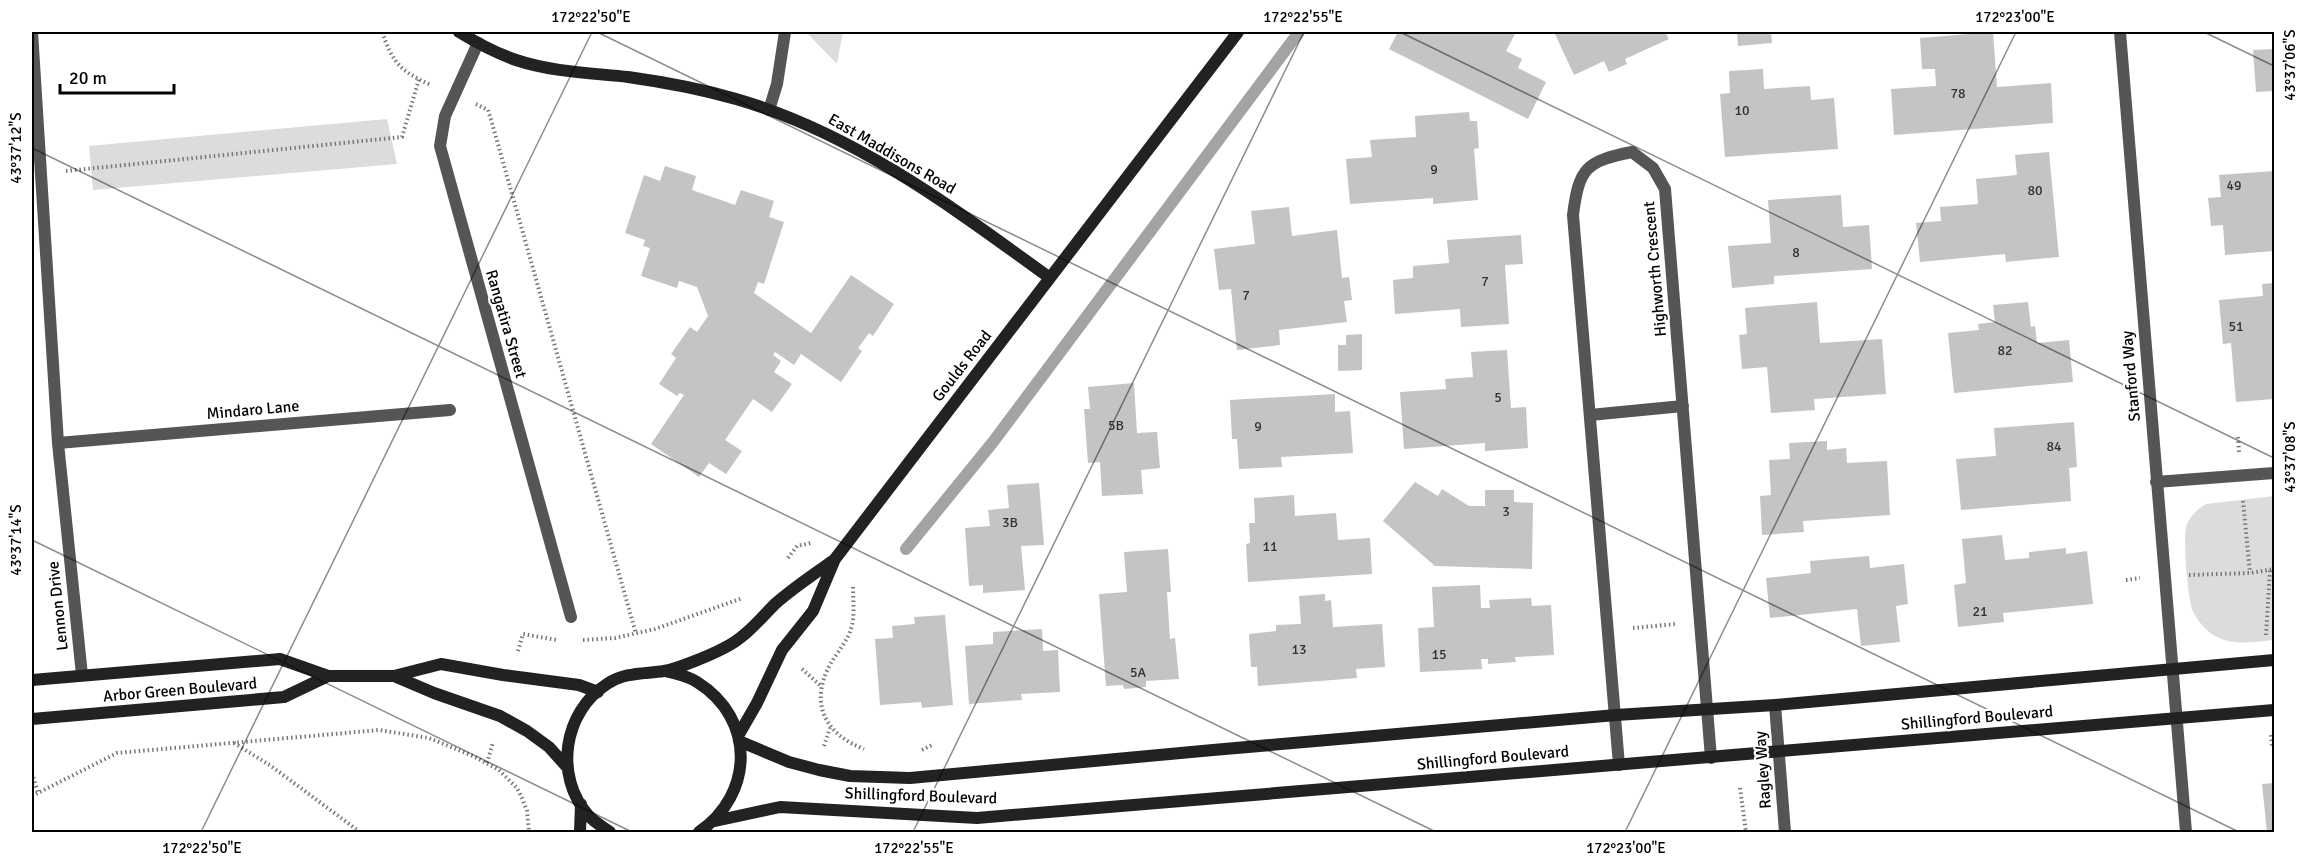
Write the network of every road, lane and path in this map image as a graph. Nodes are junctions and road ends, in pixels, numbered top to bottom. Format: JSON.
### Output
{"nodes":[{"id":1,"x":32,"y":32,"type":"edge"},
{"id":2,"x":382,"y":32,"type":"edge"},
{"id":3,"x":459,"y":32,"type":"edge"},
{"id":4,"x":785,"y":32,"type":"edge"},
{"id":5,"x":1238,"y":32,"type":"edge"},
{"id":6,"x":2120,"y":32,"type":"edge"},
{"id":7,"x":477,"y":43,"type":"junction"},
{"id":8,"x":419,"y":79,"type":"junction"},
{"id":9,"x":435,"y":86,"type":"dead end"},
{"id":10,"x":472,"y":102,"type":"dead end"},
{"id":11,"x":769,"y":110,"type":"junction"},
{"id":12,"x":41,"y":174,"type":"junction"},
{"id":13,"x":37,"y":205,"type":"edge"},
{"id":14,"x":1050,"y":279,"type":"junction"},
{"id":15,"x":1683,"y":406,"type":"junction"},
{"id":16,"x":450,"y":410,"type":"dead end"},
{"id":17,"x":1590,"y":415,"type":"junction"},
{"id":18,"x":2238,"y":437,"type":"dead end"},
{"id":19,"x":58,"y":443,"type":"junction"},
{"id":20,"x":2274,"y":473,"type":"edge"},
{"id":21,"x":2241,"y":476,"type":"junction"},
{"id":22,"x":2156,"y":482,"type":"junction"},
{"id":23,"x":809,"y":543,"type":"dead end"},
{"id":24,"x":835,"y":559,"type":"junction"},
{"id":25,"x":786,"y":561,"type":"dead end"},
{"id":26,"x":2274,"y":569,"type":"edge"},
{"id":27,"x":2250,"y":573,"type":"junction"},
{"id":28,"x":2164,"y":576,"type":"junction"},
{"id":29,"x":2126,"y":580,"type":"dead end"},
{"id":30,"x":853,"y":592,"type":"dead end"},
{"id":31,"x":749,"y":596,"type":"dead end"},
{"id":32,"x":571,"y":617,"type":"dead end"},
{"id":33,"x":1700,"y":621,"type":"junction"},
{"id":34,"x":1608,"y":630,"type":"junction"},
{"id":35,"x":636,"y":634,"type":"junction"},
{"id":36,"x":567,"y":640,"type":"dead end"},
{"id":37,"x":576,"y":640,"type":"dead end"},
{"id":38,"x":2274,"y":660,"type":"edge"},
{"id":39,"x":515,"y":661,"type":"dead end"},
{"id":40,"x":797,"y":664,"type":"dead end"},
{"id":41,"x":2171,"y":669,"type":"junction"},
{"id":42,"x":666,"y":671,"type":"junction"},
{"id":43,"x":82,"y":675,"type":"junction"},
{"id":44,"x":328,"y":676,"type":"junction"},
{"id":45,"x":394,"y":676,"type":"junction"},
{"id":46,"x":32,"y":680,"type":"edge"},
{"id":47,"x":822,"y":687,"type":"junction"},
{"id":48,"x":598,"y":692,"type":"junction"},
{"id":49,"x":1775,"y":705,"type":"junction"},
{"id":50,"x":1707,"y":710,"type":"junction"},
{"id":51,"x":2274,"y":710,"type":"edge"},
{"id":52,"x":1616,"y":715,"type":"junction"},
{"id":53,"x":32,"y":719,"type":"edge"},
{"id":54,"x":2176,"y":719,"type":"junction"},
{"id":55,"x":830,"y":728,"type":"junction"},
{"id":56,"x":496,"y":731,"type":"dead end"},
{"id":57,"x":739,"y":738,"type":"junction"},
{"id":58,"x":234,"y":742,"type":"junction"},
{"id":59,"x":932,"y":745,"type":"dead end"},
{"id":60,"x":868,"y":750,"type":"dead end"},
{"id":61,"x":918,"y":751,"type":"dead end"},
{"id":62,"x":1778,"y":751,"type":"junction"},
{"id":63,"x":822,"y":752,"type":"dead end"},
{"id":64,"x":1711,"y":758,"type":"junction"},
{"id":65,"x":487,"y":763,"type":"junction"},
{"id":66,"x":1619,"y":765,"type":"junction"},
{"id":67,"x":567,"y":768,"type":"junction"},
{"id":68,"x":32,"y":773,"type":"edge"},
{"id":69,"x":1740,"y":788,"type":"dead end"},
{"id":70,"x":38,"y":793,"type":"junction"},
{"id":71,"x":32,"y":796,"type":"edge"},
{"id":72,"x":581,"y":804,"type":"junction"},
{"id":73,"x":715,"y":821,"type":"junction"},
{"id":74,"x":360,"y":832,"type":"edge"},
{"id":75,"x":529,"y":832,"type":"edge"},
{"id":76,"x":580,"y":832,"type":"edge"},
{"id":77,"x":610,"y":832,"type":"edge"},
{"id":78,"x":699,"y":832,"type":"edge"},
{"id":79,"x":1746,"y":832,"type":"edge"},
{"id":80,"x":1785,"y":832,"type":"edge"},
{"id":81,"x":2186,"y":832,"type":"edge"}],
"edges":[{"from":1,"to":12,"type":"street","name":"Lennon Drive"},
{"from":2,"to":8,"type":"path"},
{"from":3,"to":7,"type":"street","name":"East Maddisons Road"},
{"from":4,"to":11,"type":"street"},
{"from":5,"to":14,"type":"street","name":"Goulds Road"},
{"from":6,"to":22,"type":"street","name":"Stanford Way"},
{"from":7,"to":11,"type":"street","name":"East Maddisons Road"},
{"from":7,"to":32,"type":"street","name":"Rangatira Street"},
{"from":8,"to":9,"type":"path"},
{"from":8,"to":12,"type":"path"},
{"from":10,"to":35,"type":"path"},
{"from":11,"to":14,"type":"street","name":"East Maddisons Road"},
{"from":12,"to":13,"type":"street","name":"Lennon Drive"},
{"from":13,"to":19,"type":"street","name":"Lennon Drive"},
{"from":14,"to":24,"type":"street","name":"Goulds Road"},
{"from":15,"to":17,"type":"street"},
{"from":15,"to":17,"type":"street","name":"Highworth Crescent"},
{"from":15,"to":33,"type":"street","name":"Highworth Crescent"},
{"from":16,"to":19,"type":"street","name":"Mindaro Lane"},
{"from":17,"to":34,"type":"street","name":"Highworth Crescent"},
{"from":18,"to":21,"type":"path"},
{"from":19,"to":43,"type":"street","name":"Lennon Drive"},
{"from":20,"to":21,"type":"street"},
{"from":21,"to":22,"type":"street"},
{"from":21,"to":27,"type":"path"},
{"from":22,"to":28,"type":"street","name":"Stanford Way"},
{"from":23,"to":25,"type":"path"},
{"from":24,"to":42,"type":"street"},
{"from":24,"to":57,"type":"street","name":"Goulds Road"},
{"from":26,"to":27,"type":"path"},
{"from":27,"to":28,"type":"path"},
{"from":28,"to":29,"type":"path"},
{"from":28,"to":41,"type":"street","name":"Stanford Way"},
{"from":30,"to":47,"type":"path"},
{"from":31,"to":35,"type":"path"},
{"from":33,"to":34,"type":"path"},
{"from":33,"to":50,"type":"street","name":"Highworth Crescent"},
{"from":34,"to":52,"type":"street","name":"Highworth Crescent"},
{"from":35,"to":37,"type":"path"},
{"from":36,"to":39,"type":"path"},
{"from":38,"to":41,"type":"street","name":"Shillingford Boulevard"},
{"from":40,"to":47,"type":"path"},
{"from":41,"to":49,"type":"street","name":"Shillingford Boulevard"},
{"from":41,"to":54,"type":"street","name":"Stanford Way"},
{"from":42,"to":48,"type":"street"},
{"from":42,"to":57,"type":"street"},
{"from":43,"to":44,"type":"street","name":"Arbor Green Boulevard"},
{"from":43,"to":46,"type":"street","name":"Arbor Green Boulevard"},
{"from":44,"to":45,"type":"street","name":"Arbor Green Boulevard"},
{"from":44,"to":53,"type":"street","name":"Arbor Green Boulevard"},
{"from":45,"to":48,"type":"street","name":"Arbor Green Boulevard"},
{"from":45,"to":67,"type":"street","name":"Arbor Green Boulevard"},
{"from":47,"to":55,"type":"path"},
{"from":48,"to":67,"type":"street"},
{"from":49,"to":50,"type":"street","name":"Shillingford Boulevard"},
{"from":49,"to":62,"type":"street","name":"Ragley Way"},
{"from":50,"to":52,"type":"street","name":"Shillingford Boulevard"},
{"from":50,"to":64,"type":"street","name":"Highworth Crescent"},
{"from":51,"to":54,"type":"street","name":"Shillingford Boulevard"},
{"from":52,"to":57,"type":"street","name":"Shillingford Boulevard"},
{"from":52,"to":66,"type":"street","name":"Highworth Crescent"},
{"from":54,"to":62,"type":"street","name":"Shillingford Boulevard"},
{"from":54,"to":81,"type":"street","name":"Stanford Way"},
{"from":55,"to":60,"type":"path"},
{"from":55,"to":63,"type":"path"},
{"from":56,"to":65,"type":"path"},
{"from":57,"to":73,"type":"street"},
{"from":58,"to":65,"type":"path"},
{"from":58,"to":70,"type":"path"},
{"from":58,"to":74,"type":"path"},
{"from":59,"to":61,"type":"path"},
{"from":62,"to":64,"type":"street","name":"Shillingford Boulevard"},
{"from":62,"to":80,"type":"street","name":"Ragley Way"},
{"from":64,"to":66,"type":"street","name":"Shillingford Boulevard"},
{"from":65,"to":75,"type":"path"},
{"from":66,"to":73,"type":"street","name":"Shillingford Boulevard"},
{"from":67,"to":72,"type":"street"},
{"from":68,"to":70,"type":"path"},
{"from":69,"to":79,"type":"path"},
{"from":70,"to":71,"type":"path"},
{"from":72,"to":76,"type":"street"},
{"from":72,"to":77,"type":"street"},
{"from":73,"to":78,"type":"street"}]}
